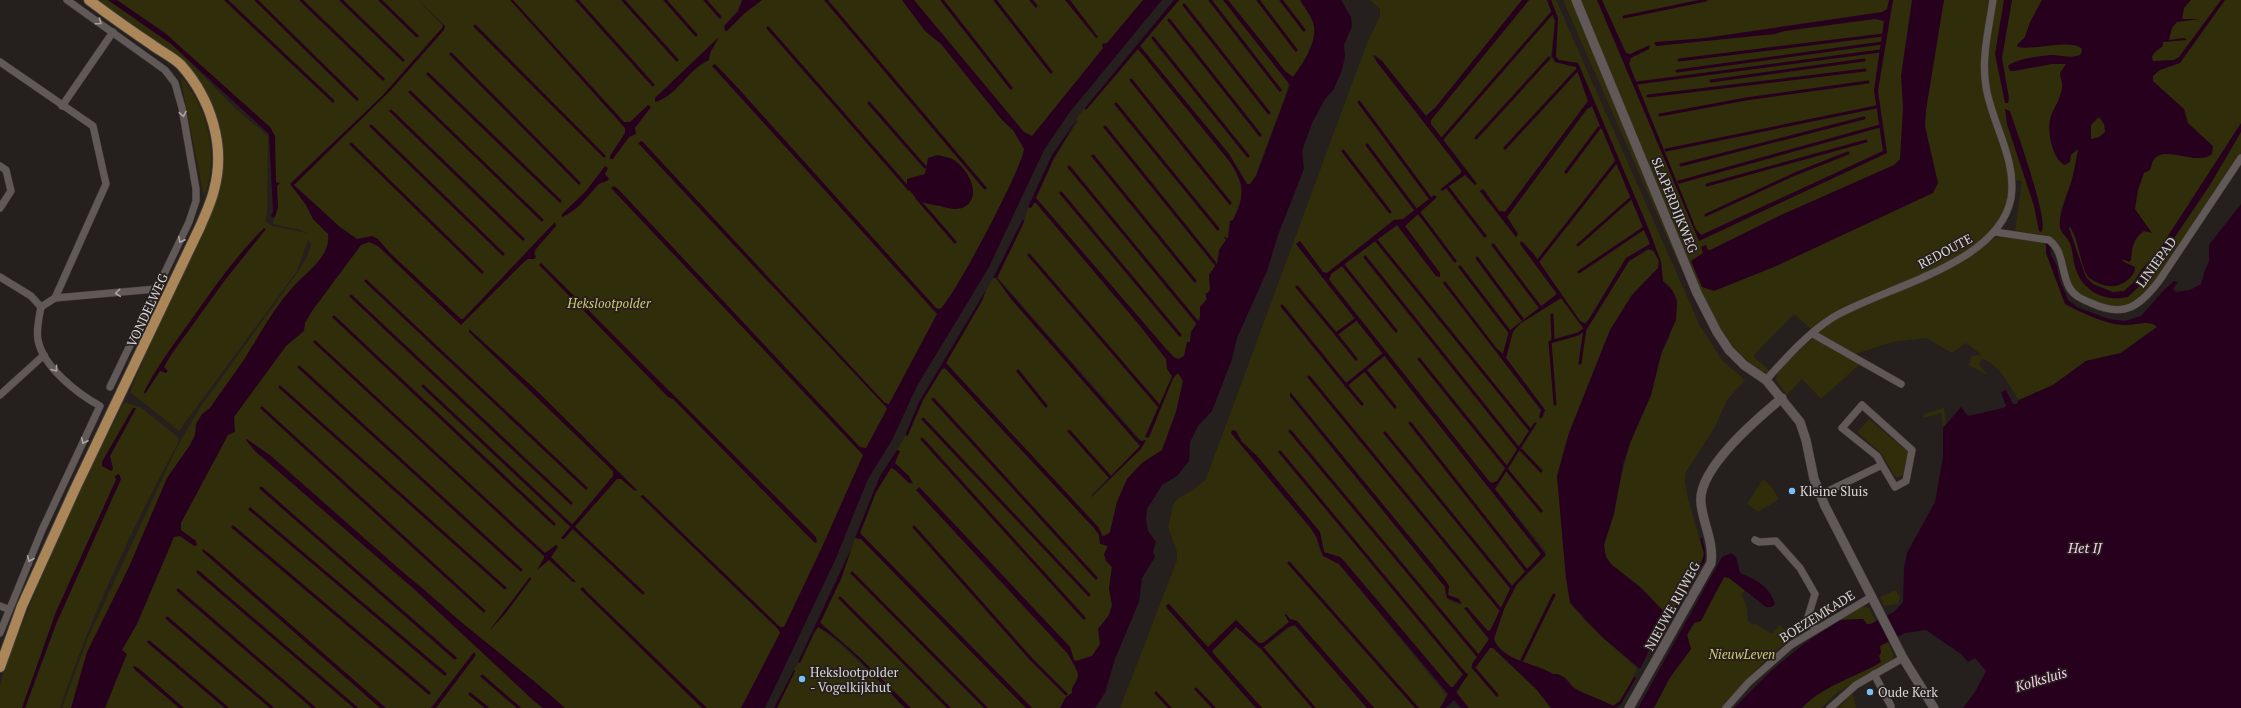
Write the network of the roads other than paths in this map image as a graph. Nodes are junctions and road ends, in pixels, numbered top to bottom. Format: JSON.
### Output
{"nodes":[{"id":1,"x":67,"y":0,"type":"edge"},
{"id":2,"x":88,"y":0,"type":"edge"},
{"id":3,"x":1576,"y":0,"type":"edge"},
{"id":4,"x":1993,"y":0,"type":"edge"},
{"id":5,"x":113,"y":32,"type":"junction"},
{"id":6,"x":0,"y":62,"type":"edge"},
{"id":7,"x":62,"y":106,"type":"junction"},
{"id":8,"x":2241,"y":158,"type":"edge"},
{"id":9,"x":0,"y":166,"type":"edge"},
{"id":10,"x":0,"y":208,"type":"edge"},
{"id":11,"x":1995,"y":232,"type":"junction"},
{"id":12,"x":0,"y":277,"type":"edge"},
{"id":13,"x":156,"y":289,"type":"junction"},
{"id":14,"x":55,"y":298,"type":"junction"},
{"id":15,"x":41,"y":307,"type":"junction"},
{"id":16,"x":1813,"y":334,"type":"junction"},
{"id":17,"x":44,"y":355,"type":"junction"},
{"id":18,"x":1766,"y":380,"type":"junction"},
{"id":19,"x":1901,"y":384,"type":"dead end"},
{"id":20,"x":110,"y":387,"type":"dead end"},
{"id":21,"x":0,"y":394,"type":"edge"},
{"id":22,"x":1782,"y":398,"type":"junction"},
{"id":23,"x":1882,"y":465,"type":"junction"},
{"id":24,"x":1820,"y":495,"type":"junction"},
{"id":25,"x":1755,"y":540,"type":"dead end"},
{"id":26,"x":1871,"y":597,"type":"junction"},
{"id":27,"x":0,"y":606,"type":"edge"},
{"id":28,"x":8,"y":609,"type":"junction"},
{"id":29,"x":1816,"y":629,"type":"junction"},
{"id":30,"x":0,"y":633,"type":"edge"},
{"id":31,"x":1903,"y":658,"type":"junction"},
{"id":32,"x":0,"y":667,"type":"edge"},
{"id":33,"x":1874,"y":674,"type":"junction"},
{"id":34,"x":1891,"y":706,"type":"dead end"},
{"id":35,"x":1629,"y":708,"type":"edge"},
{"id":36,"x":1726,"y":708,"type":"edge"},
{"id":37,"x":1830,"y":708,"type":"edge"},
{"id":38,"x":1934,"y":708,"type":"edge"}],
"edges":[{"from":1,"to":5,"type":"street","name":"VONDELWEG","one_way":true},
{"from":2,"to":32,"type":"main road","name":"VONDELWEG"},
{"from":3,"to":18,"type":"street","name":"SLAPERDIJKWEG"},
{"from":4,"to":11,"type":"street","name":"REDOUTE"},
{"from":5,"to":7,"type":"street"},
{"from":5,"to":13,"type":"street","name":"VONDELWEG","one_way":true},
{"from":6,"to":7,"type":"street"},
{"from":7,"to":14,"type":"street"},
{"from":8,"to":11,"type":"street","name":"LINIEPAD"},
{"from":9,"to":10,"type":"street"},
{"from":11,"to":16,"type":"street","name":"REDOUTE"},
{"from":12,"to":15,"type":"street"},
{"from":13,"to":14,"type":"street","one_way":true},
{"from":13,"to":20,"type":"street","name":"VONDELWEG"},
{"from":14,"to":15,"type":"street"},
{"from":15,"to":17,"type":"street"},
{"from":16,"to":18,"type":"street","name":"REDOUTE"},
{"from":16,"to":19,"type":"street"},
{"from":17,"to":21,"type":"street"},
{"from":17,"to":28,"type":"street","one_way":true},
{"from":18,"to":22,"type":"street","name":"SLAPERDIJKWEG"},
{"from":22,"to":24,"type":"street","name":"SLAPERDIJKWEG"},
{"from":22,"to":35,"type":"street","name":"NIEUWE RIJWEG"},
{"from":23,"to":23,"type":"street"},
{"from":23,"to":24,"type":"street"},
{"from":24,"to":26,"type":"street","name":"SLAPERDIJKWEG"},
{"from":25,"to":29,"type":"street"},
{"from":26,"to":29,"type":"street","name":"BOEZEMKADE"},
{"from":26,"to":31,"type":"street","name":"SLAPERDIJKWEG"},
{"from":27,"to":28,"type":"street"},
{"from":28,"to":30,"type":"street"},
{"from":29,"to":36,"type":"street","name":"BOEZEMKADE"},
{"from":31,"to":33,"type":"street"},
{"from":31,"to":38,"type":"street","name":"SLAPERDIJKWEG"},
{"from":33,"to":34,"type":"street"},
{"from":33,"to":37,"type":"street"}]}
